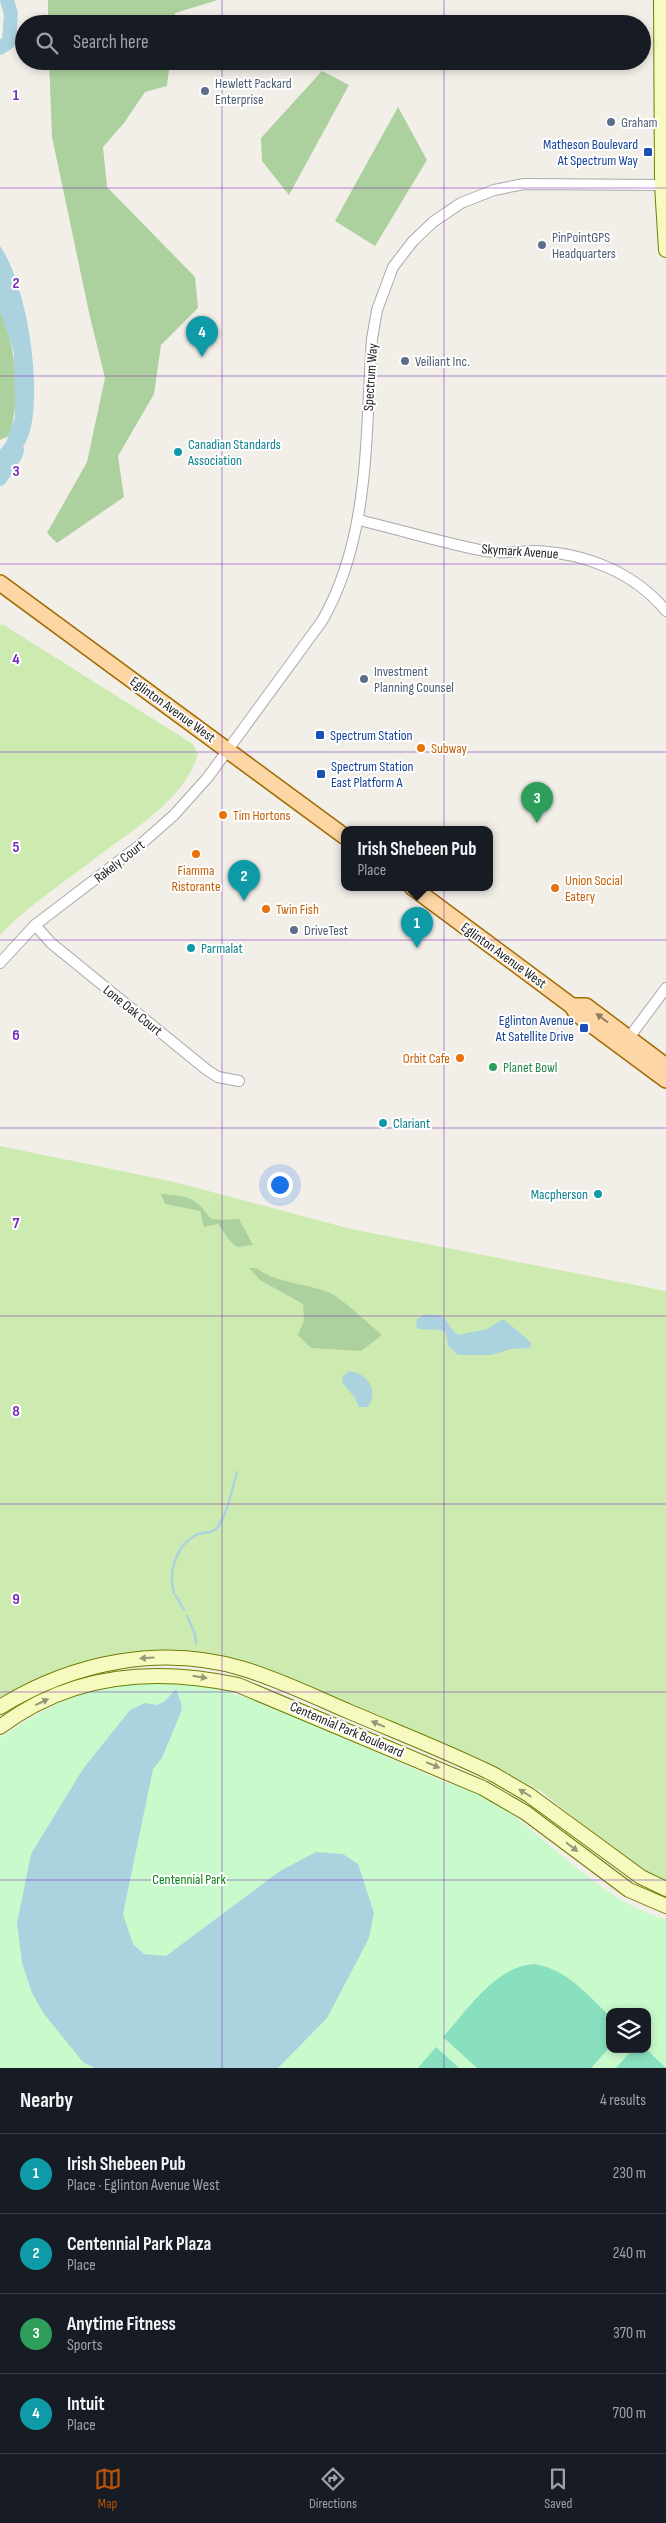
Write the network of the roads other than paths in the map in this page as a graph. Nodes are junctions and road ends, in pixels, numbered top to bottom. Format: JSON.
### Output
{"nodes":[{"id":1,"x":661,"y":0,"type":"edge"},
{"id":2,"x":662,"y":185,"type":"junction"},
{"id":3,"x":666,"y":250,"type":"edge"},
{"id":4,"x":359,"y":520,"type":"junction"},
{"id":5,"x":0,"y":583,"type":"edge"},
{"id":6,"x":666,"y":611,"type":"edge"},
{"id":7,"x":227,"y":749,"type":"junction"},
{"id":8,"x":341,"y":834,"type":"edge"},
{"id":9,"x":417,"y":891,"type":"edge"},
{"id":10,"x":35,"y":926,"type":"junction"},
{"id":11,"x":0,"y":963,"type":"edge"},
{"id":12,"x":666,"y":988,"type":"edge"},
{"id":13,"x":625,"y":1043,"type":"junction"},
{"id":14,"x":666,"y":1066,"type":"edge"},
{"id":15,"x":666,"y":1080,"type":"edge"},
{"id":16,"x":239,"y":1081,"type":"dead end"},
{"id":17,"x":0,"y":1707,"type":"edge"},
{"id":18,"x":0,"y":1727,"type":"edge"},
{"id":19,"x":666,"y":1889,"type":"edge"},
{"id":20,"x":666,"y":1906,"type":"edge"}],
"edges":[{"from":1,"to":2,"type":"street"},
{"from":2,"to":3,"type":"street"},
{"from":2,"to":4,"type":"street","name":"Spectrum Way"},
{"from":4,"to":6,"type":"street","name":"Skymark Avenue"},
{"from":4,"to":7,"type":"street","name":"Spectrum Way"},
{"from":5,"to":7,"type":"main road","name":"Eglinton Avenue West"},
{"from":7,"to":8,"type":"main road","name":"Eglinton Avenue West"},
{"from":7,"to":10,"type":"street","name":"Rakely Court"},
{"from":9,"to":13,"type":"main road","name":"Eglinton Avenue West"},
{"from":10,"to":11,"type":"street","name":"Rakely Court"},
{"from":10,"to":16,"type":"street","name":"Lone Oak Court"},
{"from":12,"to":13,"type":"street"},
{"from":13,"to":14,"type":"main road","name":"Eglinton Avenue West"},
{"from":13,"to":15,"type":"main road","name":"Eglinton Avenue West"},
{"from":19,"to":17,"type":"street","name":"Centennial Park Boulevard","one_way":true},
{"from":18,"to":20,"type":"street","name":"Centennial Park Boulevard","one_way":true}]}
